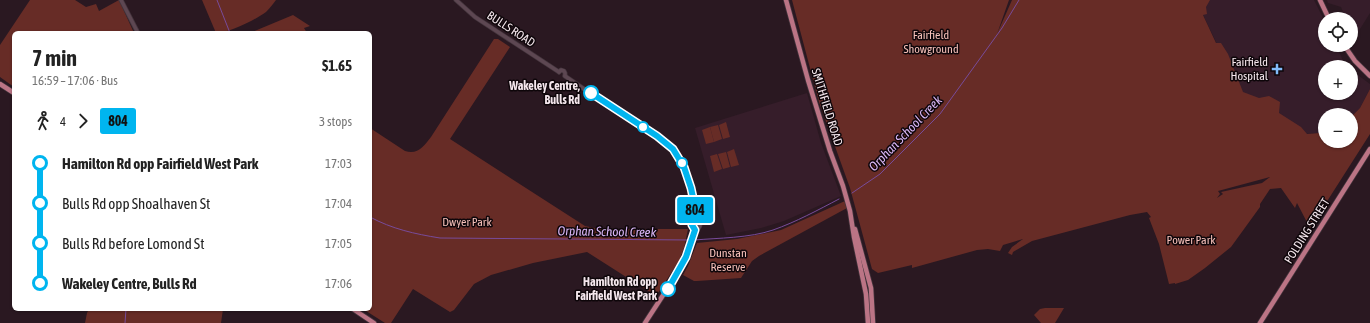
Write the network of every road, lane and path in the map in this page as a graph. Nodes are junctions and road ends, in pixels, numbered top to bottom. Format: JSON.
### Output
{"nodes":[{"id":1,"x":122,"y":0,"type":"edge"},
{"id":2,"x":456,"y":0,"type":"edge"},
{"id":3,"x":786,"y":0,"type":"edge"},
{"id":4,"x":1320,"y":0,"type":"edge"},
{"id":5,"x":1326,"y":12,"type":"edge"},
{"id":6,"x":137,"y":31,"type":"edge"},
{"id":7,"x":1349,"y":52,"type":"edge"},
{"id":8,"x":1370,"y":76,"type":"edge"},
{"id":9,"x":0,"y":84,"type":"edge"},
{"id":10,"x":12,"y":92,"type":"edge"},
{"id":11,"x":1370,"y":149,"type":"edge"},
{"id":12,"x":852,"y":218,"type":"junction"},
{"id":13,"x":695,"y":221,"type":"junction"},
{"id":14,"x":695,"y":230,"type":"junction"},
{"id":15,"x":691,"y":245,"type":"joint"},
{"id":16,"x":858,"y":257,"type":"junction"},
{"id":17,"x":871,"y":288,"type":"junction"},
{"id":18,"x":356,"y":311,"type":"edge"},
{"id":19,"x":376,"y":323,"type":"edge"},
{"id":20,"x":645,"y":323,"type":"edge"},
{"id":21,"x":871,"y":323,"type":"edge"},
{"id":22,"x":1260,"y":323,"type":"edge"}],
"edges":[{"from":1,"to":6,"type":"street"},
{"from":2,"to":13,"type":"street","name":"BULLS ROAD"},
{"from":3,"to":12,"type":"main road","name":"SMITHFIELD ROAD"},
{"from":4,"to":5,"type":"main road"},
{"from":7,"to":8,"type":"main road"},
{"from":9,"to":10,"type":"main road"},
{"from":11,"to":22,"type":"main road","name":"POLDING STREET"},
{"from":12,"to":16,"type":"main road","name":"SMITHFIELD ROAD"},
{"from":12,"to":17,"type":"main road","name":"SMITHFIELD ROAD"},
{"from":13,"to":14,"type":"street"},
{"from":13,"to":14,"type":"street"},
{"from":14,"to":15,"type":"street"},
{"from":15,"to":20,"type":"main road"},
{"from":16,"to":17,"type":"main road"},
{"from":16,"to":21,"type":"main road","name":"SMITHFIELD ROAD"},
{"from":17,"to":21,"type":"main road","name":"SMITHFIELD ROAD"},
{"from":18,"to":19,"type":"main road"}]}
